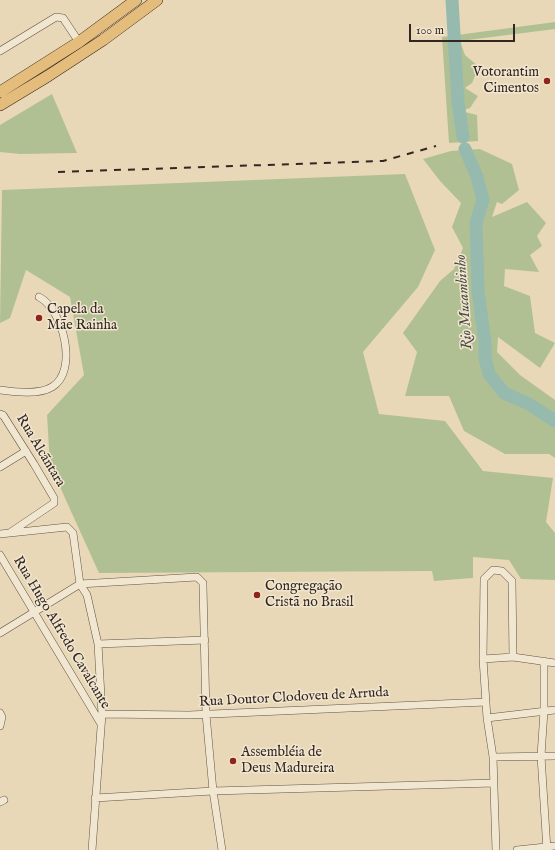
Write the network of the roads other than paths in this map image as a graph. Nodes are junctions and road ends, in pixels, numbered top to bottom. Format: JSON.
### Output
{"nodes":[{"id":1,"x":136,"y":0,"type":"edge"},
{"id":2,"x":157,"y":0,"type":"edge"},
{"id":3,"x":79,"y":42,"type":"junction"},
{"id":4,"x":0,"y":51,"type":"edge"},
{"id":5,"x":0,"y":92,"type":"edge"},
{"id":6,"x":0,"y":105,"type":"edge"},
{"id":7,"x":39,"y":297,"type":"dead end"},
{"id":8,"x":0,"y":390,"type":"edge"},
{"id":9,"x":0,"y":414,"type":"edge"},
{"id":10,"x":26,"y":451,"type":"junction"},
{"id":11,"x":0,"y":467,"type":"edge"},
{"id":12,"x":10,"y":533,"type":"junction"},
{"id":13,"x":0,"y":534,"type":"edge"},
{"id":14,"x":0,"y":555,"type":"edge"},
{"id":15,"x":80,"y":584,"type":"junction"},
{"id":16,"x":35,"y":612,"type":"junction"},
{"id":17,"x":0,"y":633,"type":"edge"},
{"id":18,"x":205,"y":640,"type":"junction"},
{"id":19,"x":98,"y":644,"type":"junction"},
{"id":20,"x":513,"y":657,"type":"junction"},
{"id":21,"x":483,"y":659,"type":"junction"},
{"id":22,"x":544,"y":661,"type":"junction"},
{"id":23,"x":555,"y":663,"type":"edge"},
{"id":24,"x":486,"y":702,"type":"junction"},
{"id":25,"x":555,"y":710,"type":"edge"},
{"id":26,"x":544,"y":712,"type":"junction"},
{"id":27,"x":102,"y":714,"type":"junction"},
{"id":28,"x":206,"y":714,"type":"junction"},
{"id":29,"x":1,"y":715,"type":"edge"},
{"id":30,"x":487,"y":718,"type":"junction"},
{"id":31,"x":101,"y":724,"type":"junction"},
{"id":32,"x":0,"y":726,"type":"edge"},
{"id":33,"x":541,"y":756,"type":"junction"},
{"id":34,"x":555,"y":756,"type":"edge"},
{"id":35,"x":493,"y":757,"type":"junction"},
{"id":36,"x":494,"y":783,"type":"junction"},
{"id":37,"x":213,"y":792,"type":"junction"},
{"id":38,"x":95,"y":798,"type":"junction"},
{"id":39,"x":555,"y":846,"type":"edge"},
{"id":40,"x":547,"y":848,"type":"edge"},
{"id":41,"x":92,"y":850,"type":"edge"},
{"id":42,"x":222,"y":850,"type":"edge"},
{"id":43,"x":496,"y":850,"type":"edge"},
{"id":44,"x":518,"y":850,"type":"edge"}],
"edges":[{"from":1,"to":3,"type":"main road"},
{"from":2,"to":6,"type":"main road"},
{"from":3,"to":4,"type":"street"},
{"from":3,"to":5,"type":"main road"},
{"from":7,"to":8,"type":"street"},
{"from":9,"to":10,"type":"street","name":"Rua Alcãntara"},
{"from":10,"to":11,"type":"street"},
{"from":10,"to":12,"type":"street","name":"Rua Alcãntara"},
{"from":12,"to":13,"type":"street"},
{"from":12,"to":15,"type":"street"},
{"from":14,"to":16,"type":"street","name":"Rua Hugo Alfredo Cavalcante"},
{"from":15,"to":16,"type":"street"},
{"from":15,"to":18,"type":"street"},
{"from":15,"to":19,"type":"street"},
{"from":16,"to":17,"type":"street"},
{"from":16,"to":31,"type":"street","name":"Rua Hugo Alfredo Cavalcante"},
{"from":18,"to":19,"type":"street"},
{"from":18,"to":28,"type":"street"},
{"from":19,"to":27,"type":"street"},
{"from":20,"to":21,"type":"street"},
{"from":20,"to":21,"type":"street"},
{"from":20,"to":22,"type":"street"},
{"from":21,"to":24,"type":"street"},
{"from":22,"to":23,"type":"street"},
{"from":22,"to":26,"type":"street"},
{"from":24,"to":28,"type":"street","name":"Rua Doutor Clodoveu de Arruda"},
{"from":24,"to":30,"type":"street"},
{"from":25,"to":26,"type":"street"},
{"from":26,"to":30,"type":"street"},
{"from":26,"to":33,"type":"street"},
{"from":27,"to":28,"type":"street","name":"Rua Doutor Clodoveu de Arruda"},
{"from":27,"to":31,"type":"street"},
{"from":28,"to":37,"type":"street"},
{"from":29,"to":32,"type":"street"},
{"from":30,"to":35,"type":"street"},
{"from":31,"to":38,"type":"street"},
{"from":33,"to":34,"type":"street"},
{"from":33,"to":35,"type":"street"},
{"from":33,"to":40,"type":"street"},
{"from":35,"to":36,"type":"street"},
{"from":36,"to":37,"type":"street"},
{"from":36,"to":43,"type":"street"},
{"from":37,"to":38,"type":"street"},
{"from":37,"to":42,"type":"street"},
{"from":38,"to":41,"type":"street"},
{"from":39,"to":40,"type":"street"},
{"from":40,"to":44,"type":"street"}]}
